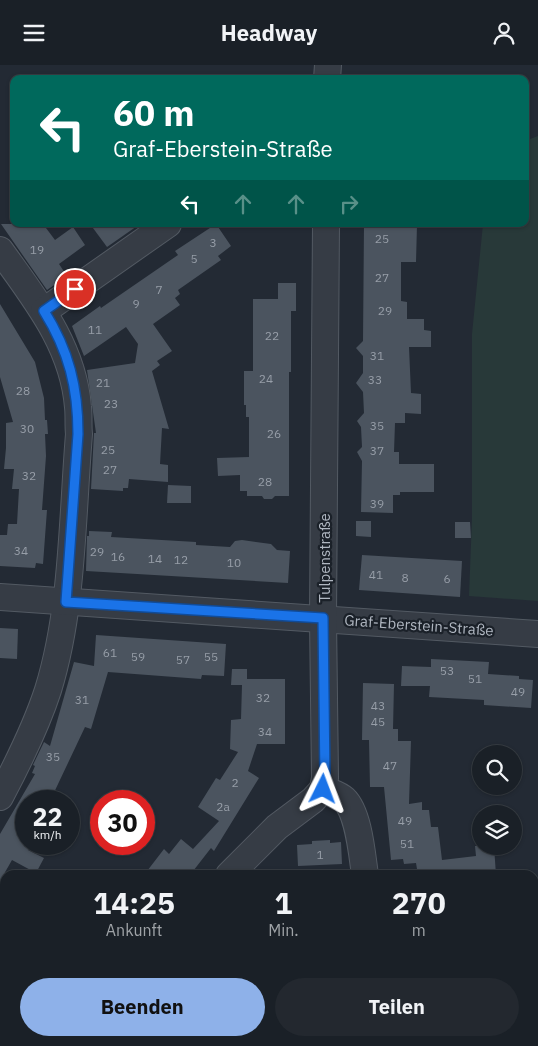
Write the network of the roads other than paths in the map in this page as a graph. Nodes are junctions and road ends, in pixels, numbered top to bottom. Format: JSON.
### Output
{"nodes":[{"id":1,"x":164,"y":227,"type":"edge"},
{"id":2,"x":326,"y":227,"type":"edge"},
{"id":3,"x":0,"y":250,"type":"edge"},
{"id":4,"x":44,"y":311,"type":"junction"},
{"id":5,"x":0,"y":597,"type":"edge"},
{"id":6,"x":66,"y":602,"type":"junction"},
{"id":7,"x":323,"y":618,"type":"junction"},
{"id":8,"x":538,"y":634,"type":"edge"},
{"id":9,"x":323,"y":789,"type":"junction"},
{"id":10,"x":0,"y":797,"type":"edge"},
{"id":11,"x":234,"y":870,"type":"edge"},
{"id":12,"x":364,"y":870,"type":"edge"}],
"edges":[{"from":1,"to":4,"type":"street"},
{"from":2,"to":7,"type":"street","name":"Tulpenstraße"},
{"from":3,"to":4,"type":"street"},
{"from":4,"to":6,"type":"street"},
{"from":5,"to":6,"type":"street","name":"Graf-Eberstein-Straße"},
{"from":6,"to":7,"type":"street","name":"Graf-Eberstein-Straße"},
{"from":6,"to":10,"type":"street"},
{"from":7,"to":8,"type":"street","name":"Graf-Eberstein-Straße"},
{"from":7,"to":9,"type":"street","name":"Tulpenstraße"},
{"from":9,"to":11,"type":"street"},
{"from":9,"to":12,"type":"street"}]}
